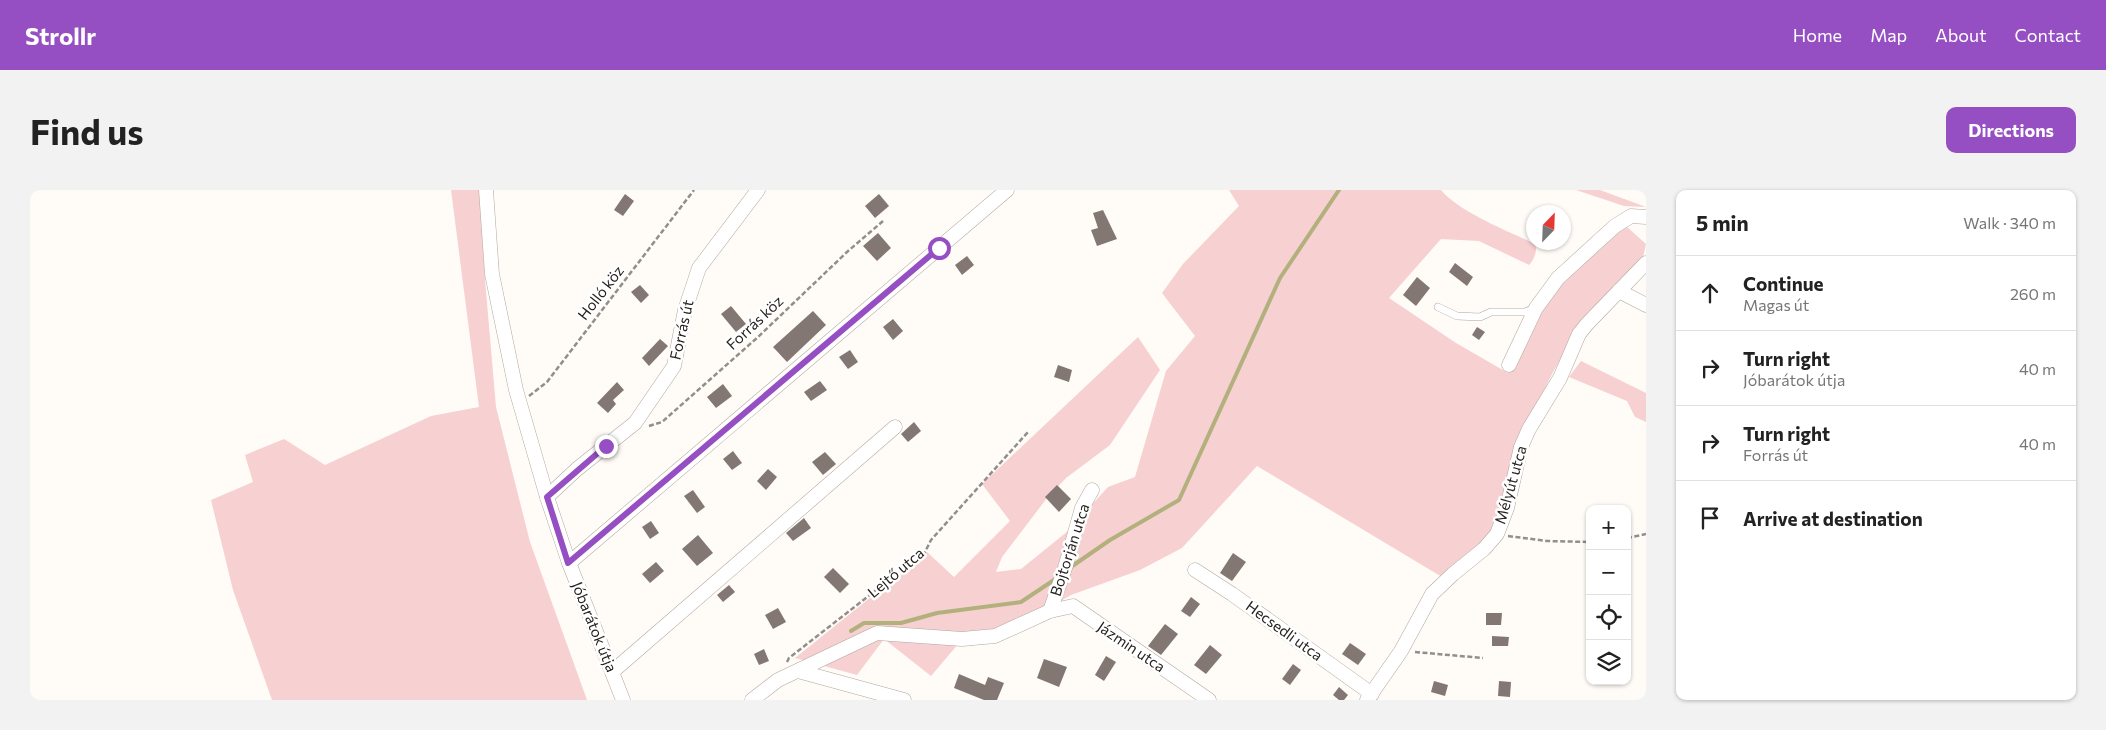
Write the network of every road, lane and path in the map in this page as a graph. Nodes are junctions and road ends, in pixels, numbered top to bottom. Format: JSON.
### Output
{"nodes":[{"id":1,"x":486,"y":190,"type":"edge"},
{"id":2,"x":694,"y":190,"type":"edge"},
{"id":3,"x":758,"y":190,"type":"edge"},
{"id":4,"x":1008,"y":190,"type":"edge"},
{"id":5,"x":1646,"y":217,"type":"edge"},
{"id":6,"x":883,"y":221,"type":"dead end"},
{"id":7,"x":1646,"y":263,"type":"edge"},
{"id":8,"x":1619,"y":291,"type":"junction"},
{"id":9,"x":1646,"y":305,"type":"edge"},
{"id":10,"x":1438,"y":307,"type":"dead end"},
{"id":11,"x":1536,"y":308,"type":"junction"},
{"id":12,"x":1509,"y":365,"type":"dead end"},
{"id":13,"x":520,"y":404,"type":"junction"},
{"id":14,"x":635,"y":423,"type":"junction"},
{"id":15,"x":895,"y":427,"type":"dead end"},
{"id":16,"x":1028,"y":432,"type":"dead end"},
{"id":17,"x":1092,"y":490,"type":"dead end"},
{"id":18,"x":547,"y":497,"type":"junction"},
{"id":19,"x":1497,"y":534,"type":"junction"},
{"id":20,"x":1646,"y":534,"type":"edge"},
{"id":21,"x":1631,"y":537,"type":"edge"},
{"id":22,"x":1586,"y":542,"type":"edge"},
{"id":23,"x":568,"y":563,"type":"junction"},
{"id":24,"x":1195,"y":570,"type":"dead end"},
{"id":25,"x":1050,"y":611,"type":"junction"},
{"id":26,"x":1401,"y":650,"type":"junction"},
{"id":27,"x":1483,"y":658,"type":"dead end"},
{"id":28,"x":798,"y":671,"type":"junction"},
{"id":29,"x":612,"y":672,"type":"junction"},
{"id":30,"x":778,"y":680,"type":"junction"},
{"id":31,"x":1370,"y":697,"type":"edge"},
{"id":32,"x":624,"y":700,"type":"edge"},
{"id":33,"x":752,"y":700,"type":"edge"},
{"id":34,"x":904,"y":700,"type":"edge"},
{"id":35,"x":1210,"y":700,"type":"edge"}],
"edges":[{"from":1,"to":13,"type":"street","name":"Jóbarátok útja"},
{"from":2,"to":13,"type":"path","name":"Holló köz"},
{"from":3,"to":14,"type":"street","name":"Forrás út"},
{"from":4,"to":23,"type":"street"},
{"from":5,"to":11,"type":"street"},
{"from":6,"to":14,"type":"path","name":"Forrás köz"},
{"from":7,"to":8,"type":"street","name":"Mélyút utca"},
{"from":8,"to":9,"type":"street"},
{"from":8,"to":19,"type":"street","name":"Mélyút utca"},
{"from":10,"to":11,"type":"lane"},
{"from":11,"to":12,"type":"street"},
{"from":13,"to":18,"type":"street","name":"Jóbarátok útja"},
{"from":14,"to":18,"type":"street","name":"Forrás út"},
{"from":15,"to":29,"type":"street"},
{"from":16,"to":30,"type":"path","name":"Lejtő utca"},
{"from":17,"to":25,"type":"street","name":"Bojtorján utca"},
{"from":18,"to":23,"type":"street","name":"Jóbarátok útja"},
{"from":19,"to":22,"type":"path"},
{"from":19,"to":26,"type":"street","name":"Mélyút utca"},
{"from":20,"to":21,"type":"path"},
{"from":23,"to":29,"type":"street","name":"Jóbarátok útja"},
{"from":24,"to":31,"type":"street","name":"Hecsedli utca"},
{"from":25,"to":28,"type":"street","name":"Jázmin utca"},
{"from":25,"to":35,"type":"street","name":"Jázmin utca"},
{"from":26,"to":27,"type":"path"},
{"from":26,"to":31,"type":"street","name":"Mélyút utca"},
{"from":28,"to":30,"type":"street","name":"Jázmin utca"},
{"from":28,"to":34,"type":"street"},
{"from":29,"to":32,"type":"street","name":"Jóbarátok útja"},
{"from":30,"to":33,"type":"street"}]}
